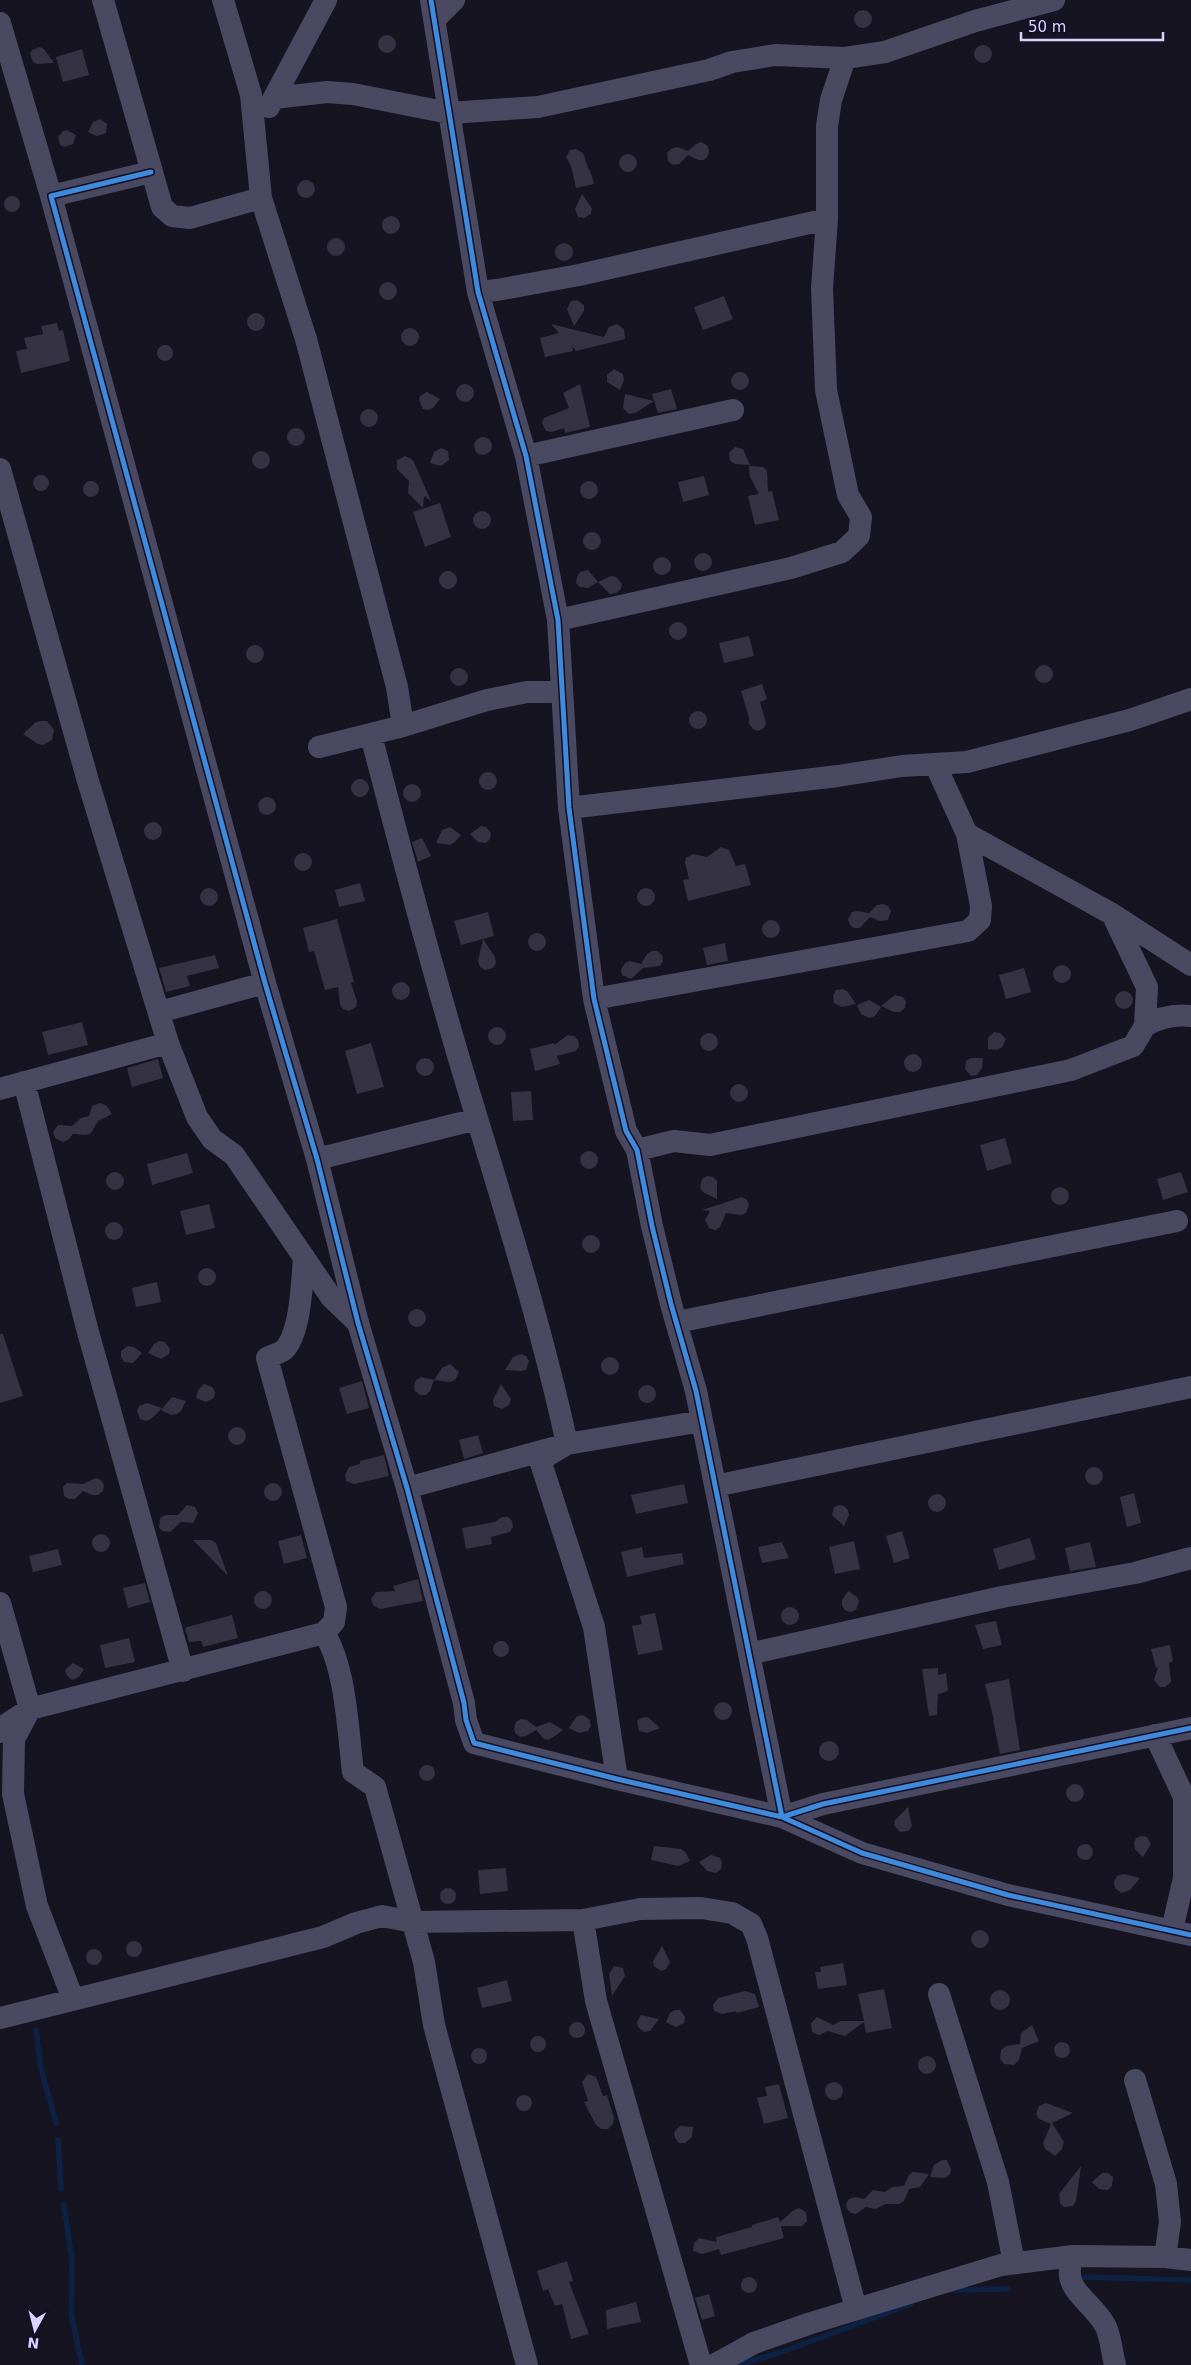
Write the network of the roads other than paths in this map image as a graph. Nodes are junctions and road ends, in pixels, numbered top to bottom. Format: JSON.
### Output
{"nodes":[{"id":1,"x":103,"y":0,"type":"edge"},
{"id":2,"x":223,"y":0,"type":"edge"},
{"id":3,"x":326,"y":0,"type":"edge"},
{"id":4,"x":454,"y":0,"type":"edge"},
{"id":5,"x":1054,"y":0,"type":"edge"},
{"id":6,"x":433,"y":10,"type":"edge"},
{"id":7,"x":0,"y":23,"type":"edge"},
{"id":8,"x":845,"y":58,"type":"junction"},
{"id":9,"x":274,"y":98,"type":"junction"},
{"id":10,"x":449,"y":113,"type":"junction"},
{"id":11,"x":254,"y":135,"type":"junction"},
{"id":12,"x":151,"y":172,"type":"junction"},
{"id":13,"x":51,"y":196,"type":"junction"},
{"id":14,"x":261,"y":198,"type":"junction"},
{"id":15,"x":827,"y":219,"type":"junction"},
{"id":16,"x":478,"y":292,"type":"junction"},
{"id":17,"x":733,"y":410,"type":"dead end"},
{"id":18,"x":526,"y":456,"type":"junction"},
{"id":19,"x":0,"y":469,"type":"edge"},
{"id":20,"x":558,"y":620,"type":"junction"},
{"id":21,"x":562,"y":692,"type":"junction"},
{"id":22,"x":1191,"y":699,"type":"edge"},
{"id":23,"x":403,"y":726,"type":"junction"},
{"id":24,"x":371,"y":735,"type":"junction"},
{"id":25,"x":319,"y":747,"type":"dead end"},
{"id":26,"x":935,"y":764,"type":"junction"},
{"id":27,"x":569,"y":808,"type":"junction"},
{"id":28,"x":967,"y":834,"type":"junction"},
{"id":29,"x":1112,"y":914,"type":"junction"},
{"id":30,"x":1191,"y":965,"type":"edge"},
{"id":31,"x":265,"y":983,"type":"junction"},
{"id":32,"x":594,"y":999,"type":"junction"},
{"id":33,"x":159,"y":1012,"type":"junction"},
{"id":34,"x":1191,"y":1016,"type":"edge"},
{"id":35,"x":1145,"y":1026,"type":"junction"},
{"id":36,"x":168,"y":1044,"type":"junction"},
{"id":37,"x":24,"y":1082,"type":"junction"},
{"id":38,"x":0,"y":1089,"type":"edge"},
{"id":39,"x":477,"y":1118,"type":"junction"},
{"id":40,"x":637,"y":1150,"type":"junction"},
{"id":41,"x":317,"y":1159,"type":"junction"},
{"id":42,"x":1177,"y":1221,"type":"dead end"},
{"id":43,"x":304,"y":1258,"type":"junction"},
{"id":44,"x":677,"y":1322,"type":"junction"},
{"id":45,"x":358,"y":1323,"type":"junction"},
{"id":46,"x":1191,"y":1387,"type":"edge"},
{"id":47,"x":702,"y":1421,"type":"junction"},
{"id":48,"x":567,"y":1444,"type":"junction"},
{"id":49,"x":715,"y":1486,"type":"junction"},
{"id":50,"x":407,"y":1488,"type":"junction"},
{"id":51,"x":1191,"y":1558,"type":"edge"},
{"id":52,"x":0,"y":1603,"type":"edge"},
{"id":53,"x":324,"y":1633,"type":"junction"},
{"id":54,"x":749,"y":1654,"type":"junction"},
{"id":55,"x":182,"y":1670,"type":"junction"},
{"id":56,"x":30,"y":1709,"type":"junction"},
{"id":57,"x":1191,"y":1728,"type":"edge"},
{"id":58,"x":0,"y":1732,"type":"edge"},
{"id":59,"x":1155,"y":1735,"type":"junction"},
{"id":60,"x":617,"y":1780,"type":"junction"},
{"id":61,"x":782,"y":1817,"type":"junction"},
{"id":62,"x":583,"y":1920,"type":"junction"},
{"id":63,"x":413,"y":1922,"type":"junction"},
{"id":64,"x":1181,"y":1932,"type":"edge"},
{"id":65,"x":939,"y":1994,"type":"dead end"},
{"id":66,"x":73,"y":1999,"type":"junction"},
{"id":67,"x":0,"y":2018,"type":"edge"},
{"id":68,"x":1135,"y":2080,"type":"dead end"},
{"id":69,"x":1073,"y":2256,"type":"junction"},
{"id":70,"x":1165,"y":2257,"type":"junction"},
{"id":71,"x":1191,"y":2260,"type":"edge"},
{"id":72,"x":1014,"y":2263,"type":"junction"},
{"id":73,"x":856,"y":2309,"type":"junction"},
{"id":74,"x":527,"y":2365,"type":"edge"},
{"id":75,"x":700,"y":2365,"type":"edge"},
{"id":76,"x":714,"y":2365,"type":"edge"},
{"id":77,"x":1115,"y":2365,"type":"edge"}],
"edges":[{"from":1,"to":12,"type":"street"},
{"from":2,"to":11,"type":"street"},
{"from":3,"to":9,"type":"street"},
{"from":4,"to":6,"type":"street"},
{"from":5,"to":8,"type":"street"},
{"from":6,"to":10,"type":"street"},
{"from":7,"to":13,"type":"street"},
{"from":8,"to":10,"type":"street"},
{"from":8,"to":15,"type":"street"},
{"from":9,"to":10,"type":"street"},
{"from":9,"to":11,"type":"street"},
{"from":10,"to":16,"type":"street"},
{"from":11,"to":14,"type":"street"},
{"from":12,"to":13,"type":"street"},
{"from":12,"to":14,"type":"street"},
{"from":13,"to":31,"type":"street"},
{"from":14,"to":23,"type":"street"},
{"from":15,"to":16,"type":"street"},
{"from":15,"to":20,"type":"street"},
{"from":16,"to":18,"type":"street"},
{"from":17,"to":18,"type":"street"},
{"from":18,"to":20,"type":"street"},
{"from":19,"to":33,"type":"street"},
{"from":20,"to":21,"type":"street"},
{"from":21,"to":23,"type":"street"},
{"from":21,"to":27,"type":"street"},
{"from":22,"to":26,"type":"street"},
{"from":23,"to":24,"type":"street"},
{"from":24,"to":25,"type":"street"},
{"from":24,"to":39,"type":"street"},
{"from":26,"to":27,"type":"street"},
{"from":26,"to":28,"type":"street"},
{"from":27,"to":32,"type":"street"},
{"from":28,"to":29,"type":"street"},
{"from":28,"to":32,"type":"street"},
{"from":29,"to":30,"type":"street"},
{"from":29,"to":35,"type":"street"},
{"from":31,"to":33,"type":"street"},
{"from":31,"to":41,"type":"street"},
{"from":32,"to":40,"type":"street"},
{"from":33,"to":36,"type":"street"},
{"from":34,"to":35,"type":"street"},
{"from":35,"to":40,"type":"street"},
{"from":36,"to":37,"type":"street"},
{"from":36,"to":43,"type":"street"},
{"from":37,"to":38,"type":"street"},
{"from":37,"to":55,"type":"street"},
{"from":39,"to":41,"type":"street"},
{"from":39,"to":48,"type":"street"},
{"from":40,"to":44,"type":"street"},
{"from":41,"to":45,"type":"street"},
{"from":42,"to":44,"type":"street"},
{"from":43,"to":45,"type":"street"},
{"from":43,"to":53,"type":"street"},
{"from":44,"to":47,"type":"street"},
{"from":45,"to":50,"type":"street"},
{"from":46,"to":49,"type":"street"},
{"from":47,"to":48,"type":"street"},
{"from":47,"to":49,"type":"street"},
{"from":48,"to":50,"type":"street"},
{"from":48,"to":60,"type":"street"},
{"from":49,"to":54,"type":"street"},
{"from":50,"to":60,"type":"street"},
{"from":51,"to":54,"type":"street"},
{"from":52,"to":56,"type":"street"},
{"from":53,"to":55,"type":"street"},
{"from":53,"to":63,"type":"street"},
{"from":54,"to":61,"type":"street"},
{"from":55,"to":56,"type":"street"},
{"from":56,"to":58,"type":"street"},
{"from":56,"to":66,"type":"street"},
{"from":57,"to":59,"type":"street"},
{"from":59,"to":61,"type":"street"},
{"from":59,"to":64,"type":"street"},
{"from":60,"to":61,"type":"street"},
{"from":61,"to":64,"type":"street"},
{"from":62,"to":63,"type":"street"},
{"from":62,"to":73,"type":"street"},
{"from":62,"to":75,"type":"street"},
{"from":63,"to":66,"type":"street"},
{"from":63,"to":74,"type":"street"},
{"from":65,"to":72,"type":"street"},
{"from":66,"to":67,"type":"street"},
{"from":68,"to":70,"type":"street"},
{"from":69,"to":70,"type":"street"},
{"from":69,"to":72,"type":"street"},
{"from":69,"to":77,"type":"street"},
{"from":70,"to":71,"type":"street"},
{"from":72,"to":73,"type":"street"},
{"from":73,"to":76,"type":"street"}]}
